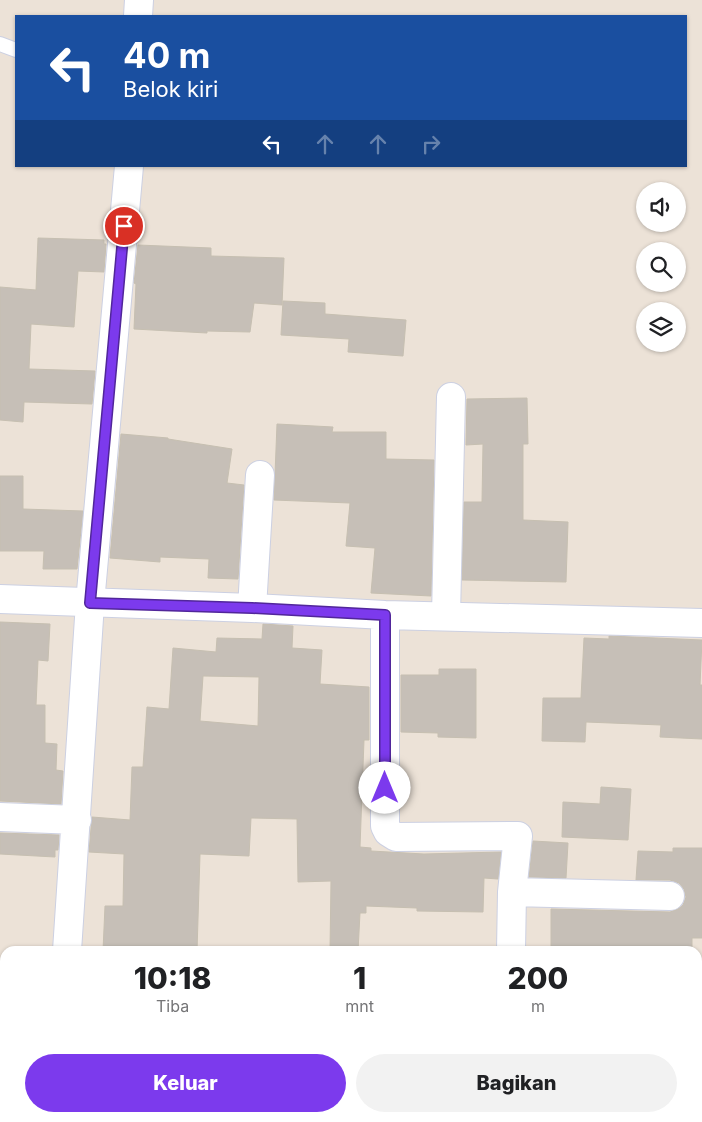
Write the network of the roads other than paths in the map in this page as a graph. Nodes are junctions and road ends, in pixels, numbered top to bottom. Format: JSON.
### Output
{"nodes":[{"id":1,"x":139,"y":0,"type":"edge"},
{"id":2,"x":138,"y":15,"type":"edge"},
{"id":3,"x":0,"y":44,"type":"edge"},
{"id":4,"x":15,"y":50,"type":"edge"},
{"id":5,"x":129,"y":167,"type":"edge"},
{"id":6,"x":452,"y":397,"type":"dead end"},
{"id":7,"x":260,"y":476,"type":"dead end"},
{"id":8,"x":0,"y":599,"type":"edge"},
{"id":9,"x":90,"y":603,"type":"junction"},
{"id":10,"x":252,"y":608,"type":"junction"},
{"id":11,"x":385,"y":615,"type":"junction"},
{"id":12,"x":446,"y":616,"type":"junction"},
{"id":13,"x":702,"y":623,"type":"edge"},
{"id":14,"x":0,"y":817,"type":"edge"},
{"id":15,"x":77,"y":820,"type":"junction"},
{"id":16,"x":512,"y":892,"type":"junction"},
{"id":17,"x":670,"y":896,"type":"dead end"},
{"id":18,"x":67,"y":946,"type":"edge"},
{"id":19,"x":511,"y":946,"type":"edge"}],
"edges":[{"from":1,"to":2,"type":"street"},
{"from":3,"to":4,"type":"lane"},
{"from":5,"to":9,"type":"street"},
{"from":6,"to":12,"type":"street"},
{"from":7,"to":10,"type":"street"},
{"from":8,"to":9,"type":"street"},
{"from":9,"to":10,"type":"street"},
{"from":9,"to":15,"type":"street"},
{"from":10,"to":11,"type":"street"},
{"from":11,"to":12,"type":"street"},
{"from":11,"to":16,"type":"street"},
{"from":12,"to":13,"type":"street"},
{"from":14,"to":15,"type":"street"},
{"from":15,"to":18,"type":"street"},
{"from":16,"to":17,"type":"street"},
{"from":16,"to":19,"type":"street"}]}
